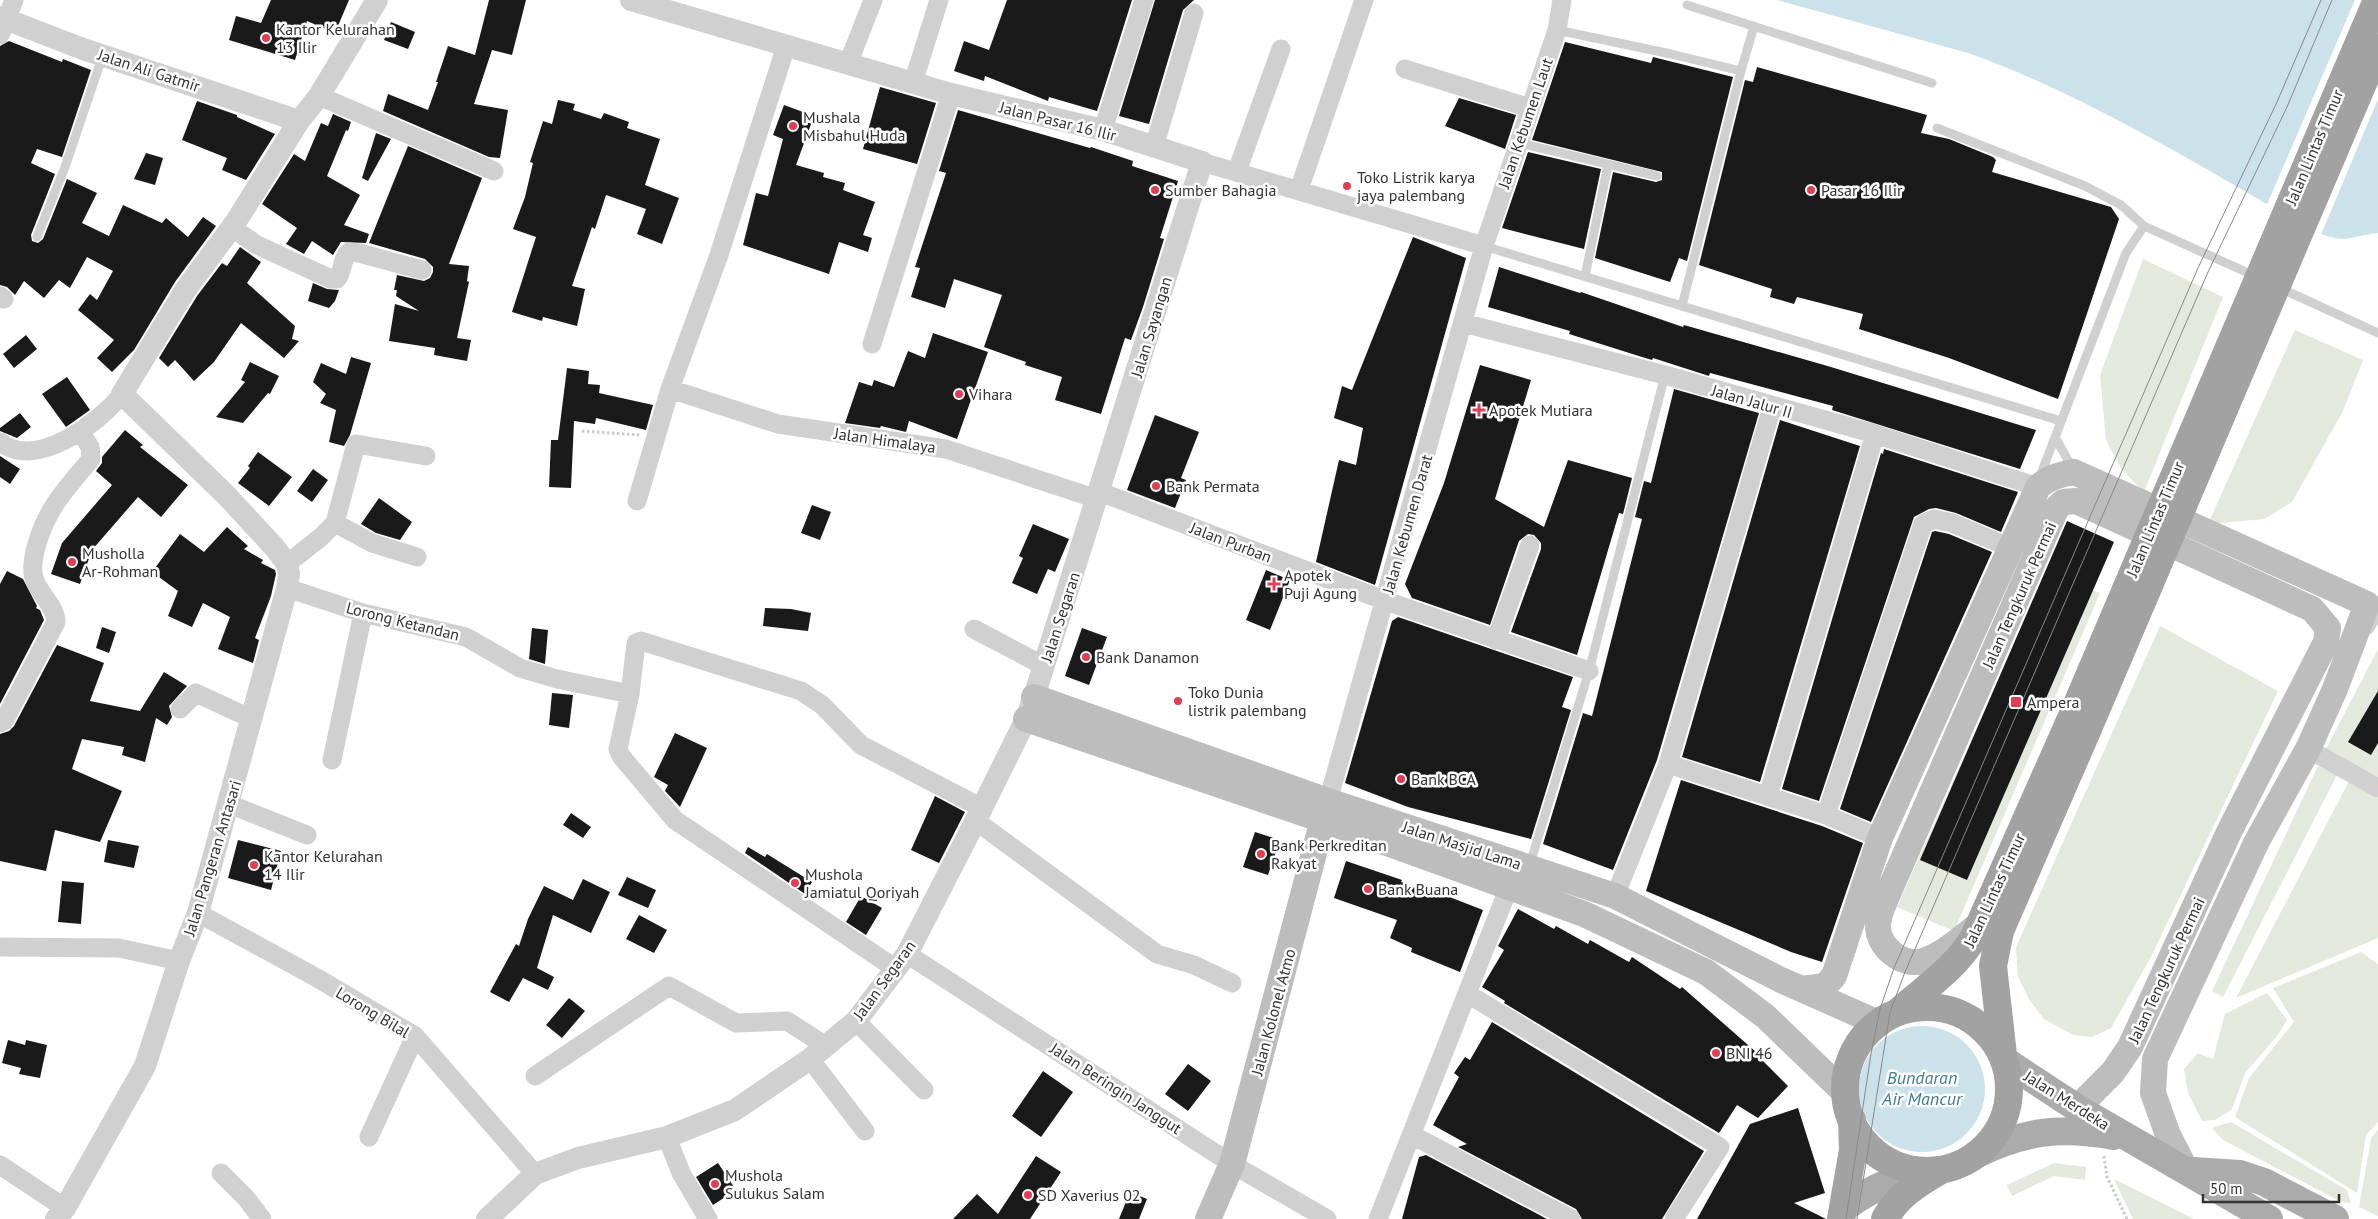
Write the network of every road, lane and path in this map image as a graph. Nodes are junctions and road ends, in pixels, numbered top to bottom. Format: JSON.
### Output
{"nodes":[{"id":1,"x":377,"y":0,"type":"edge"},
{"id":2,"x":632,"y":0,"type":"edge"},
{"id":3,"x":873,"y":0,"type":"edge"},
{"id":4,"x":939,"y":0,"type":"edge"},
{"id":5,"x":1144,"y":0,"type":"edge"},
{"id":6,"x":1364,"y":0,"type":"edge"},
{"id":7,"x":1562,"y":0,"type":"edge"},
{"id":8,"x":2377,"y":0,"type":"edge"},
{"id":9,"x":1687,"y":5,"type":"dead end"},
{"id":10,"x":1194,"y":13,"type":"dead end"},
{"id":11,"x":5,"y":18,"type":"edge"},
{"id":12,"x":1754,"y":26,"type":"junction"},
{"id":13,"x":1557,"y":30,"type":"junction"},
{"id":14,"x":786,"y":46,"type":"junction"},
{"id":15,"x":2378,"y":48,"type":"edge"},
{"id":16,"x":1282,"y":49,"type":"dead end"},
{"id":17,"x":103,"y":55,"type":"junction"},
{"id":18,"x":848,"y":64,"type":"junction"},
{"id":19,"x":1405,"y":69,"type":"dead end"},
{"id":20,"x":1741,"y":71,"type":"junction"},
{"id":21,"x":913,"y":83,"type":"junction"},
{"id":22,"x":1932,"y":84,"type":"dead end"},
{"id":23,"x":951,"y":94,"type":"junction"},
{"id":24,"x":319,"y":96,"type":"junction"},
{"id":25,"x":1530,"y":108,"type":"junction"},
{"id":26,"x":299,"y":121,"type":"junction"},
{"id":27,"x":1938,"y":128,"type":"dead end"},
{"id":28,"x":1103,"y":130,"type":"junction"},
{"id":29,"x":1519,"y":143,"type":"junction"},
{"id":30,"x":1154,"y":147,"type":"junction"},
{"id":31,"x":1202,"y":162,"type":"junction"},
{"id":32,"x":1608,"y":165,"type":"junction"},
{"id":33,"x":494,"y":171,"type":"dead end"},
{"id":34,"x":1237,"y":171,"type":"junction"},
{"id":35,"x":1657,"y":176,"type":"dead end"},
{"id":36,"x":1299,"y":190,"type":"junction"},
{"id":37,"x":2144,"y":226,"type":"junction"},
{"id":38,"x":231,"y":228,"type":"junction"},
{"id":39,"x":37,"y":237,"type":"dead end"},
{"id":40,"x":1484,"y":246,"type":"junction"},
{"id":41,"x":422,"y":270,"type":"dead end"},
{"id":42,"x":1585,"y":276,"type":"junction"},
{"id":43,"x":1682,"y":306,"type":"junction"},
{"id":44,"x":1463,"y":323,"type":"junction"},
{"id":45,"x":2378,"y":332,"type":"edge"},
{"id":46,"x":872,"y":344,"type":"dead end"},
{"id":47,"x":1665,"y":376,"type":"junction"},
{"id":48,"x":670,"y":389,"type":"junction"},
{"id":49,"x":122,"y":394,"type":"junction"},
{"id":50,"x":1772,"y":407,"type":"junction"},
{"id":51,"x":2061,"y":421,"type":"junction"},
{"id":52,"x":80,"y":431,"type":"junction"},
{"id":53,"x":582,"y":431,"type":"dead end"},
{"id":54,"x":1875,"y":434,"type":"junction"},
{"id":55,"x":655,"y":437,"type":"junction"},
{"id":56,"x":2055,"y":437,"type":"junction"},
{"id":57,"x":0,"y":442,"type":"edge"},
{"id":58,"x":426,"y":456,"type":"dead end"},
{"id":59,"x":2074,"y":472,"type":"junction"},
{"id":60,"x":2038,"y":488,"type":"junction"},
{"id":61,"x":1098,"y":496,"type":"junction"},
{"id":62,"x":638,"y":501,"type":"dead end"},
{"id":63,"x":334,"y":523,"type":"junction"},
{"id":64,"x":1530,"y":545,"type":"dead end"},
{"id":65,"x":2011,"y":548,"type":"junction"},
{"id":66,"x":417,"y":557,"type":"dead end"},
{"id":67,"x":288,"y":564,"type":"junction"},
{"id":68,"x":288,"y":588,"type":"junction"},
{"id":69,"x":1386,"y":601,"type":"junction"},
{"id":70,"x":363,"y":613,"type":"junction"},
{"id":71,"x":2378,"y":615,"type":"edge"},
{"id":72,"x":974,"y":629,"type":"dead end"},
{"id":73,"x":1496,"y":640,"type":"junction"},
{"id":74,"x":1044,"y":666,"type":"junction"},
{"id":75,"x":1589,"y":671,"type":"junction"},
{"id":76,"x":2335,"y":689,"type":"junction"},
{"id":77,"x":630,"y":694,"type":"junction"},
{"id":78,"x":1030,"y":708,"type":"junction"},
{"id":79,"x":180,"y":709,"type":"dead end"},
{"id":80,"x":252,"y":719,"type":"junction"},
{"id":81,"x":0,"y":723,"type":"edge"},
{"id":82,"x":2078,"y":727,"type":"junction"},
{"id":83,"x":2308,"y":749,"type":"junction"},
{"id":84,"x":332,"y":760,"type":"dead end"},
{"id":85,"x":1668,"y":764,"type":"junction"},
{"id":86,"x":2378,"y":788,"type":"edge"},
{"id":87,"x":1768,"y":796,"type":"junction"},
{"id":88,"x":229,"y":804,"type":"junction"},
{"id":89,"x":1326,"y":810,"type":"junction"},
{"id":90,"x":979,"y":815,"type":"junction"},
{"id":91,"x":1826,"y":815,"type":"junction"},
{"id":92,"x":2230,"y":830,"type":"junction"},
{"id":93,"x":307,"y":835,"type":"dead end"},
{"id":94,"x":1880,"y":838,"type":"junction"},
{"id":95,"x":2257,"y":841,"type":"junction"},
{"id":96,"x":1529,"y":867,"type":"junction"},
{"id":97,"x":1510,"y":887,"type":"junction"},
{"id":98,"x":1615,"y":896,"type":"junction"},
{"id":99,"x":198,"y":913,"type":"junction"},
{"id":100,"x":1854,"y":916,"type":"junction"},
{"id":101,"x":1982,"y":922,"type":"junction"},
{"id":102,"x":1878,"y":926,"type":"junction"},
{"id":103,"x":0,"y":947,"type":"edge"},
{"id":104,"x":180,"y":961,"type":"junction"},
{"id":105,"x":902,"y":962,"type":"junction"},
{"id":106,"x":1755,"y":966,"type":"junction"},
{"id":107,"x":1232,"y":982,"type":"dead end"},
{"id":108,"x":1801,"y":989,"type":"junction"},
{"id":109,"x":1468,"y":994,"type":"junction"},
{"id":110,"x":1738,"y":996,"type":"junction"},
{"id":111,"x":1888,"y":1018,"type":"junction"},
{"id":112,"x":856,"y":1021,"type":"junction"},
{"id":113,"x":415,"y":1036,"type":"junction"},
{"id":114,"x":818,"y":1053,"type":"junction"},
{"id":115,"x":2004,"y":1060,"type":"junction"},
{"id":116,"x":535,"y":1076,"type":"dead end"},
{"id":117,"x":924,"y":1090,"type":"dead end"},
{"id":118,"x":1849,"y":1107,"type":"junction"},
{"id":119,"x":2077,"y":1108,"type":"junction"},
{"id":120,"x":865,"y":1131,"type":"dead end"},
{"id":121,"x":1412,"y":1135,"type":"junction"},
{"id":122,"x":2118,"y":1136,"type":"junction"},
{"id":123,"x":369,"y":1137,"type":"dead end"},
{"id":124,"x":667,"y":1137,"type":"junction"},
{"id":125,"x":1977,"y":1154,"type":"junction"},
{"id":126,"x":1232,"y":1164,"type":"junction"},
{"id":127,"x":0,"y":1165,"type":"edge"},
{"id":128,"x":1942,"y":1170,"type":"junction"},
{"id":129,"x":2186,"y":1170,"type":"junction"},
{"id":130,"x":221,"y":1173,"type":"dead end"},
{"id":131,"x":535,"y":1174,"type":"junction"},
{"id":132,"x":61,"y":1214,"type":"edge"},
{"id":133,"x":1842,"y":1214,"type":"edge"},
{"id":134,"x":262,"y":1219,"type":"edge"},
{"id":135,"x":487,"y":1219,"type":"edge"},
{"id":136,"x":708,"y":1219,"type":"edge"},
{"id":137,"x":1208,"y":1219,"type":"edge"},
{"id":138,"x":1327,"y":1219,"type":"edge"},
{"id":139,"x":1378,"y":1219,"type":"edge"},
{"id":140,"x":1571,"y":1219,"type":"edge"},
{"id":141,"x":1674,"y":1219,"type":"edge"},
{"id":142,"x":1885,"y":1219,"type":"edge"},
{"id":143,"x":2127,"y":1219,"type":"edge"},
{"id":144,"x":2268,"y":1219,"type":"edge"},
{"id":145,"x":2335,"y":1219,"type":"edge"}],
"edges":[{"from":1,"to":24,"type":"street"},
{"from":2,"to":14,"type":"street","name":"Jalan Pasar 16 Ilir"},
{"from":3,"to":18,"type":"street"},
{"from":4,"to":21,"type":"street"},
{"from":5,"to":28,"type":"street"},
{"from":6,"to":36,"type":"street"},
{"from":7,"to":13,"type":"street","name":"Jalan Kebumen Laut"},
{"from":8,"to":82,"type":"highway","name":"Jalan Lintas Timur","bridge":true},
{"from":9,"to":12,"type":"lane"},
{"from":10,"to":30,"type":"street"},
{"from":11,"to":17,"type":"street","name":"Jalan Ali Gatmir"},
{"from":12,"to":20,"type":"lane"},
{"from":12,"to":22,"type":"lane"},
{"from":13,"to":20,"type":"lane"},
{"from":13,"to":25,"type":"street","name":"Jalan Kebumen Laut"},
{"from":14,"to":18,"type":"street","name":"Jalan Pasar 16 Ilir"},
{"from":14,"to":48,"type":"street"},
{"from":15,"to":82,"type":"highway","name":"Jalan Lintas Timur","bridge":true},
{"from":16,"to":34,"type":"street"},
{"from":17,"to":26,"type":"street","name":"Jalan Ali Gatmir"},
{"from":17,"to":39,"type":"lane"},
{"from":18,"to":21,"type":"street","name":"Jalan Pasar 16 Ilir"},
{"from":19,"to":25,"type":"street"},
{"from":20,"to":43,"type":"lane"},
{"from":21,"to":23,"type":"street","name":"Jalan Pasar 16 Ilir"},
{"from":23,"to":28,"type":"street","name":"Jalan Pasar 16 Ilir"},
{"from":23,"to":46,"type":"street"},
{"from":24,"to":26,"type":"street"},
{"from":24,"to":33,"type":"street"},
{"from":25,"to":29,"type":"street","name":"Jalan Kebumen Laut"},
{"from":26,"to":38,"type":"street"},
{"from":27,"to":37,"type":"lane"},
{"from":28,"to":30,"type":"street","name":"Jalan Pasar 16 Ilir"},
{"from":29,"to":32,"type":"lane"},
{"from":29,"to":40,"type":"street","name":"Jalan Kebumen Laut"},
{"from":30,"to":31,"type":"street","name":"Jalan Pasar 16 Ilir"},
{"from":31,"to":34,"type":"street","name":"Jalan Pasar 16 Ilir"},
{"from":31,"to":61,"type":"street","name":"Jalan Sayangan"},
{"from":32,"to":35,"type":"lane"},
{"from":32,"to":42,"type":"lane"},
{"from":34,"to":36,"type":"street","name":"Jalan Pasar 16 Ilir"},
{"from":36,"to":40,"type":"street","name":"Jalan Pasar 16 Ilir"},
{"from":37,"to":45,"type":"lane"},
{"from":37,"to":51,"type":"lane"},
{"from":38,"to":41,"type":"street"},
{"from":38,"to":49,"type":"street"},
{"from":40,"to":42,"type":"lane"},
{"from":40,"to":44,"type":"street","name":"Jalan Kebumen Darat"},
{"from":42,"to":43,"type":"lane"},
{"from":43,"to":51,"type":"lane"},
{"from":44,"to":47,"type":"street","name":"Jalan Jalur II"},
{"from":44,"to":69,"type":"street","name":"Jalan Kebumen Darat"},
{"from":47,"to":50,"type":"street","name":"Jalan Jalur II"},
{"from":47,"to":75,"type":"lane"},
{"from":48,"to":55,"type":"street"},
{"from":48,"to":61,"type":"street","name":"Jalan Himalaya"},
{"from":49,"to":52,"type":"street"},
{"from":49,"to":67,"type":"street"},
{"from":50,"to":54,"type":"street","name":"Jalan Jalur II"},
{"from":50,"to":85,"type":"street"},
{"from":51,"to":56,"type":"lane"},
{"from":52,"to":57,"type":"street"},
{"from":52,"to":81,"type":"street"},
{"from":53,"to":55,"type":"path"},
{"from":54,"to":60,"type":"street","name":"Jalan Jalur II"},
{"from":54,"to":87,"type":"street"},
{"from":55,"to":62,"type":"street"},
{"from":56,"to":59,"type":"lane"},
{"from":56,"to":60,"type":"lane"},
{"from":58,"to":63,"type":"street"},
{"from":59,"to":60,"type":"main road"},
{"from":59,"to":76,"type":"main road"},
{"from":60,"to":65,"type":"main road","name":"Jalan Tengkuruk Permai"},
{"from":61,"to":69,"type":"street","name":"Jalan Purban"},
{"from":61,"to":74,"type":"street","name":"Jalan Segaran"},
{"from":63,"to":66,"type":"street"},
{"from":63,"to":67,"type":"street"},
{"from":64,"to":73,"type":"street"},
{"from":65,"to":91,"type":"street"},
{"from":65,"to":94,"type":"main road","name":"Jalan Tengkuruk Permai"},
{"from":67,"to":68,"type":"street","name":"Jalan Pangeran Antasari"},
{"from":68,"to":70,"type":"street","name":"Lorong Ketandan"},
{"from":68,"to":80,"type":"street","name":"Jalan Pangeran Antasari"},
{"from":69,"to":73,"type":"street","name":"Jalan Purban"},
{"from":69,"to":89,"type":"street","name":"Jalan Kebumen Darat"},
{"from":70,"to":77,"type":"street","name":"Lorong Ketandan"},
{"from":70,"to":84,"type":"street"},
{"from":71,"to":76,"type":"lane"},
{"from":72,"to":74,"type":"street"},
{"from":73,"to":75,"type":"street","name":"Jalan Purban"},
{"from":74,"to":78,"type":"street","name":"Jalan Segaran"},
{"from":75,"to":96,"type":"lane"},
{"from":76,"to":83,"type":"main road"},
{"from":77,"to":90,"type":"street"},
{"from":77,"to":105,"type":"street","name":"Jalan Beringin Janggut"},
{"from":78,"to":89,"type":"main road","name":"Jalan Masjid Lama"},
{"from":78,"to":90,"type":"street","name":"Jalan Segaran"},
{"from":79,"to":80,"type":"street"},
{"from":80,"to":88,"type":"street","name":"Jalan Pangeran Antasari"},
{"from":82,"to":101,"type":"highway","name":"Jalan Lintas Timur"},
{"from":82,"to":115,"type":"highway","name":"Jalan Lintas Timur"},
{"from":83,"to":86,"type":"street"},
{"from":83,"to":95,"type":"main road"},
{"from":85,"to":87,"type":"street"},
{"from":85,"to":98,"type":"street"},
{"from":87,"to":91,"type":"street"},
{"from":88,"to":93,"type":"street"},
{"from":88,"to":99,"type":"street","name":"Jalan Pangeran Antasari"},
{"from":89,"to":96,"type":"main road","name":"Jalan Masjid Lama"},
{"from":89,"to":97,"type":"main road"},
{"from":89,"to":126,"type":"main road","name":"Jalan Kolonel Atmo"},
{"from":90,"to":105,"type":"street","name":"Jalan Segaran"},
{"from":90,"to":107,"type":"street"},
{"from":91,"to":94,"type":"street"},
{"from":92,"to":95,"type":"main road"},
{"from":92,"to":102,"type":"main road","name":"Jalan Tengkuruk Permai"},
{"from":92,"to":119,"type":"main road","name":"Jalan Tengkuruk Permai"},
{"from":94,"to":100,"type":"main road","name":"Jalan Tengkuruk Permai"},
{"from":95,"to":129,"type":"main road"},
{"from":96,"to":98,"type":"main road","name":"Jalan Masjid Lama"},
{"from":97,"to":109,"type":"street"},
{"from":97,"to":110,"type":"main road"},
{"from":98,"to":106,"type":"main road","name":"Jalan Masjid Lama"},
{"from":99,"to":104,"type":"street","name":"Jalan Pangeran Antasari"},
{"from":99,"to":113,"type":"street","name":"Lorong Bilal"},
{"from":100,"to":102,"type":"main road"},
{"from":100,"to":108,"type":"main road","name":"Jalan Tengkuruk Permai"},
{"from":101,"to":102,"type":"main road"},
{"from":101,"to":111,"type":"highway","name":"Jalan Lintas Timur"},
{"from":103,"to":104,"type":"street"},
{"from":104,"to":132,"type":"street","name":"Jalan Pangeran Antasari"},
{"from":105,"to":112,"type":"street","name":"Jalan Segaran"},
{"from":105,"to":126,"type":"street","name":"Jalan Beringin Janggut"},
{"from":106,"to":108,"type":"main road","name":"Jalan Masjid Lama"},
{"from":106,"to":110,"type":"main road"},
{"from":108,"to":111,"type":"main road","name":"Jalan Masjid Lama"},
{"from":109,"to":121,"type":"street"},
{"from":109,"to":141,"type":"street"},
{"from":110,"to":118,"type":"main road"},
{"from":111,"to":115,"type":"highway"},
{"from":111,"to":118,"type":"highway"},
{"from":112,"to":114,"type":"street","name":"Jalan Segaran"},
{"from":112,"to":117,"type":"street"},
{"from":113,"to":123,"type":"street"},
{"from":113,"to":131,"type":"street","name":"Lorong Bilal"},
{"from":114,"to":116,"type":"street"},
{"from":114,"to":120,"type":"street"},
{"from":114,"to":124,"type":"street","name":"Jalan Segaran"},
{"from":115,"to":119,"type":"main road","name":"Jalan Merdeka"},
{"from":115,"to":125,"type":"highway"},
{"from":118,"to":128,"type":"highway"},
{"from":118,"to":133,"type":"highway"},
{"from":119,"to":122,"type":"main road","name":"Jalan Merdeka"},
{"from":121,"to":139,"type":"street"},
{"from":121,"to":140,"type":"street"},
{"from":122,"to":125,"type":"main road","name":"Jalan Merdeka"},
{"from":122,"to":129,"type":"main road","name":"Jalan Merdeka"},
{"from":122,"to":143,"type":"path"},
{"from":124,"to":131,"type":"street","name":"Jalan Segaran"},
{"from":124,"to":136,"type":"street"},
{"from":125,"to":128,"type":"highway"},
{"from":126,"to":137,"type":"main road","name":"Jalan Kolonel Atmo"},
{"from":126,"to":138,"type":"street","name":"Jalan Beringin Janggut"},
{"from":127,"to":132,"type":"street"},
{"from":128,"to":133,"type":"main road"},
{"from":128,"to":142,"type":"highway"},
{"from":129,"to":144,"type":"main road","name":"Jalan Merdeka"},
{"from":129,"to":145,"type":"main road","name":"Jalan Merdeka"},
{"from":130,"to":134,"type":"street"},
{"from":131,"to":135,"type":"street","name":"Jalan Segaran"}]}
